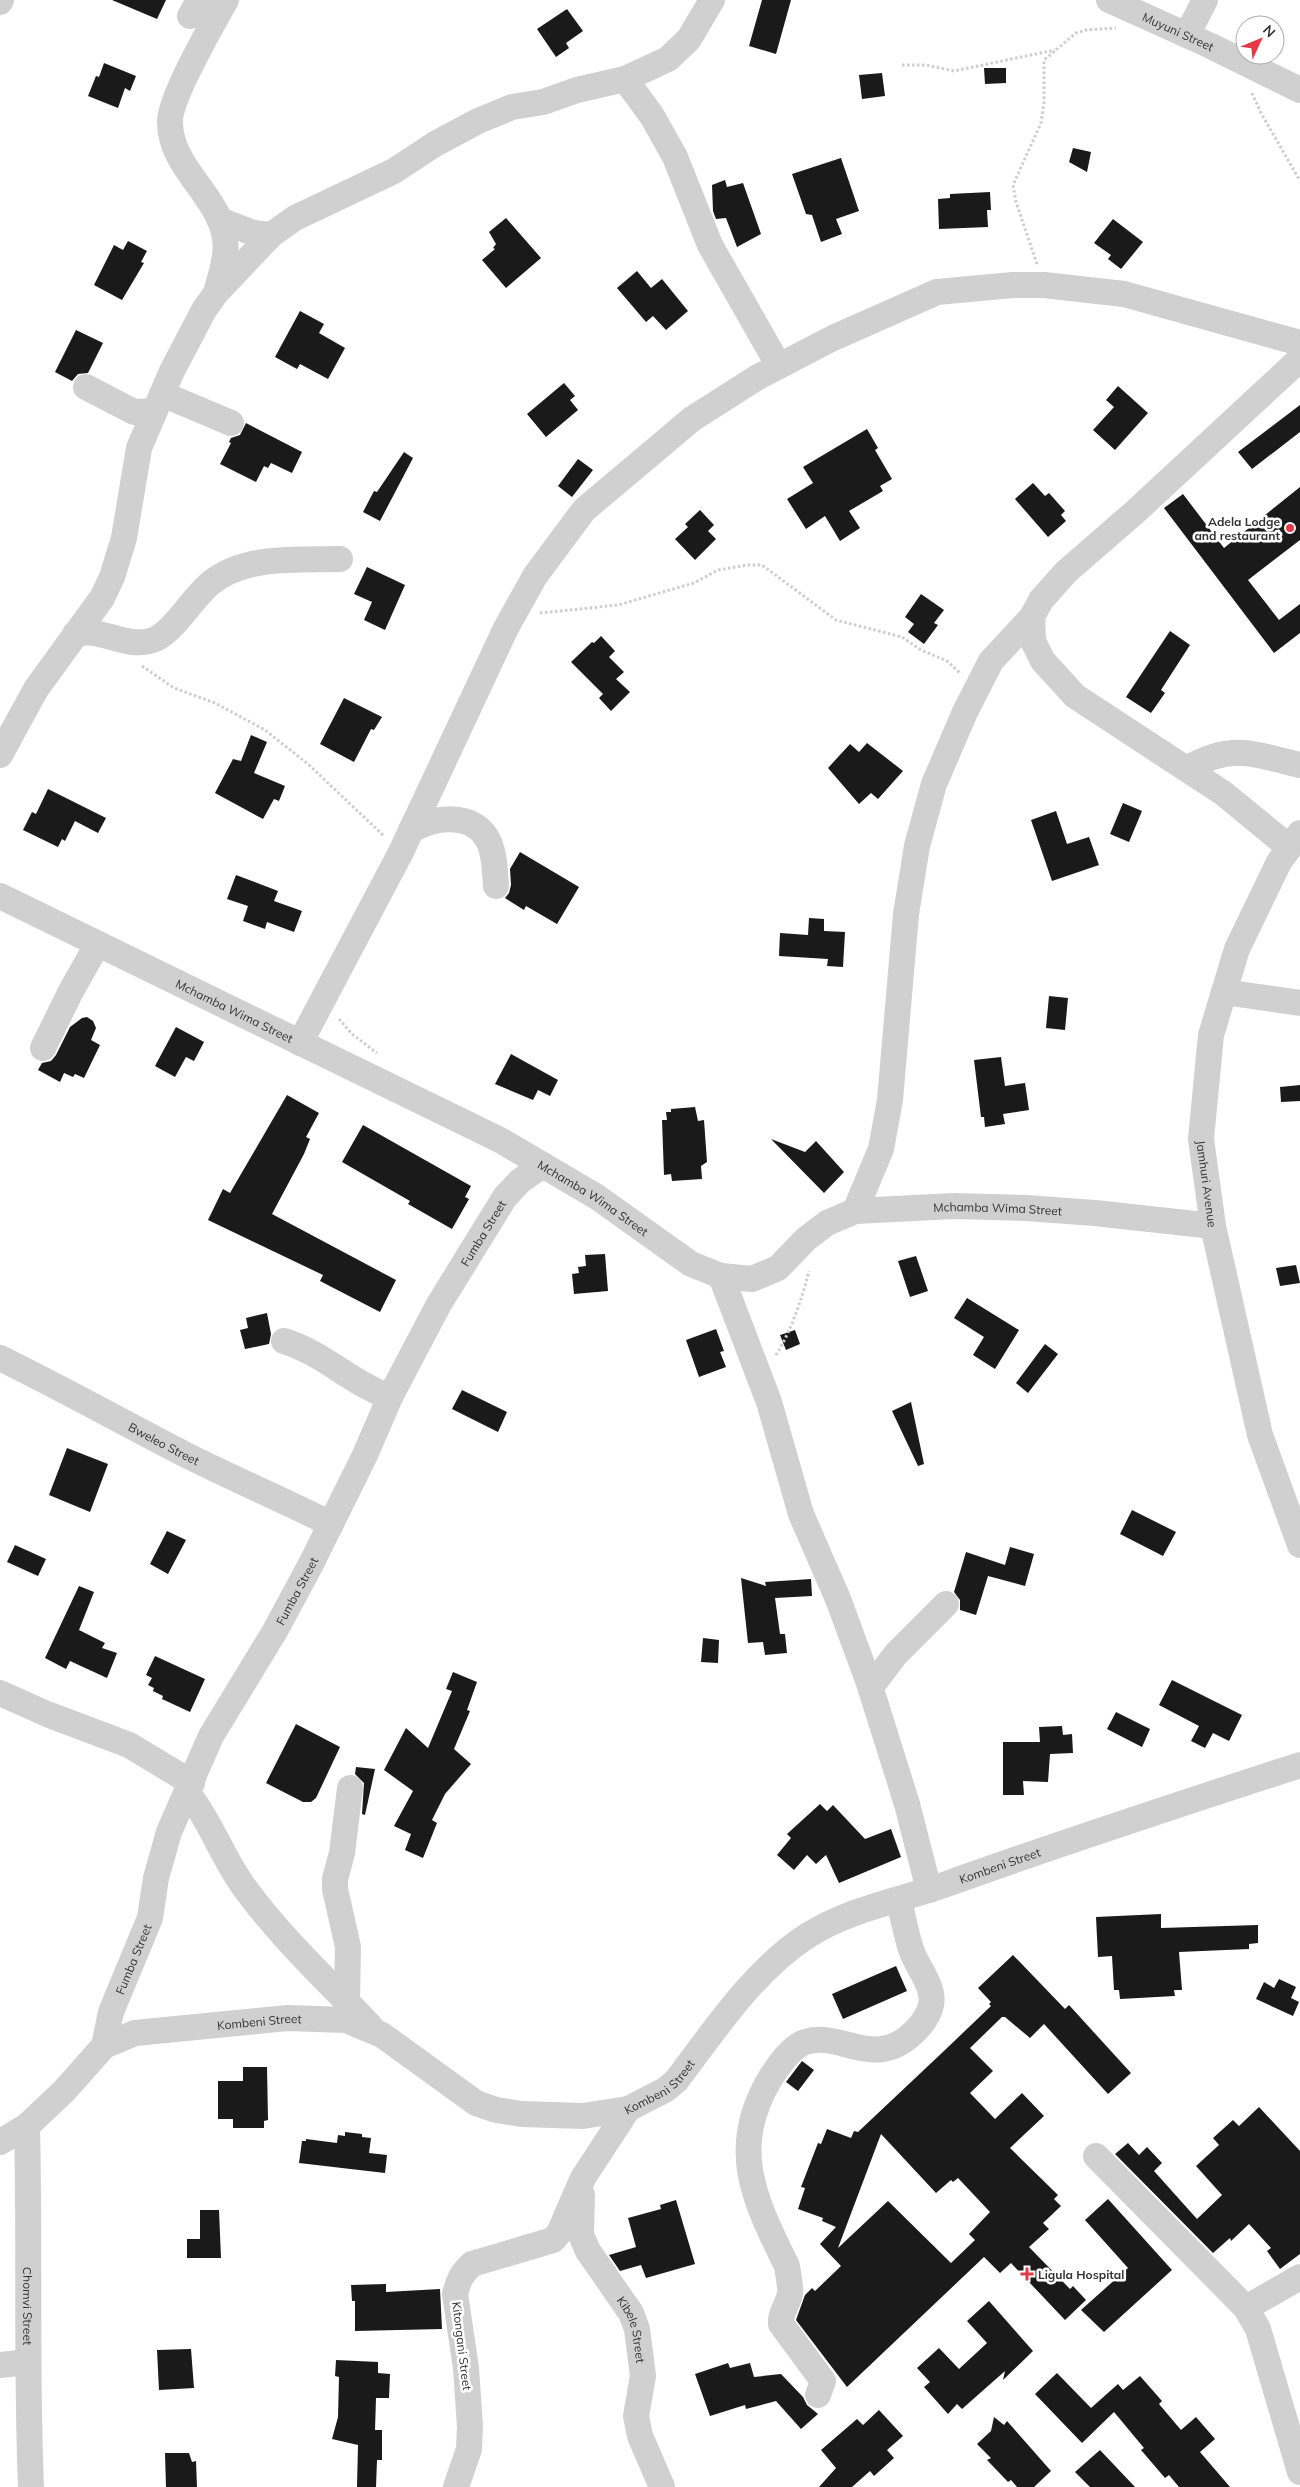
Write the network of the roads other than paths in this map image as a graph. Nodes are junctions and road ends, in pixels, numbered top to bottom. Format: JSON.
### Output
{"nodes":[{"id":1,"x":226,"y":0,"type":"edge"},
{"id":2,"x":712,"y":0,"type":"edge"},
{"id":3,"x":1109,"y":0,"type":"edge"},
{"id":4,"x":1205,"y":0,"type":"edge"},
{"id":5,"x":1152,"y":12,"type":"edge"},
{"id":6,"x":1187,"y":35,"type":"junction"},
{"id":7,"x":625,"y":79,"type":"junction"},
{"id":8,"x":1300,"y":90,"type":"edge"},
{"id":9,"x":220,"y":220,"type":"junction"},
{"id":10,"x":271,"y":235,"type":"junction"},
{"id":11,"x":216,"y":293,"type":"junction"},
{"id":12,"x":1300,"y":343,"type":"edge"},
{"id":13,"x":1300,"y":359,"type":"edge"},
{"id":14,"x":779,"y":366,"type":"junction"},
{"id":15,"x":86,"y":387,"type":"dead end"},
{"id":16,"x":149,"y":412,"type":"junction"},
{"id":17,"x":231,"y":423,"type":"dead end"},
{"id":18,"x":340,"y":559,"type":"dead end"},
{"id":19,"x":1032,"y":617,"type":"junction"},
{"id":20,"x":75,"y":634,"type":"junction"},
{"id":21,"x":0,"y":755,"type":"edge"},
{"id":22,"x":1300,"y":765,"type":"edge"},
{"id":23,"x":1188,"y":768,"type":"junction"},
{"id":24,"x":1294,"y":840,"type":"edge"},
{"id":25,"x":406,"y":841,"type":"junction"},
{"id":26,"x":496,"y":886,"type":"dead end"},
{"id":27,"x":0,"y":896,"type":"edge"},
{"id":28,"x":98,"y":944,"type":"junction"},
{"id":29,"x":1224,"y":992,"type":"junction"},
{"id":30,"x":1300,"y":1003,"type":"edge"},
{"id":31,"x":300,"y":1043,"type":"junction"},
{"id":32,"x":43,"y":1048,"type":"dead end"},
{"id":33,"x":543,"y":1165,"type":"junction"},
{"id":34,"x":855,"y":1211,"type":"junction"},
{"id":35,"x":1213,"y":1226,"type":"junction"},
{"id":36,"x":721,"y":1276,"type":"junction"},
{"id":37,"x":284,"y":1341,"type":"dead end"},
{"id":38,"x":0,"y":1358,"type":"edge"},
{"id":39,"x":390,"y":1396,"type":"junction"},
{"id":40,"x":331,"y":1524,"type":"junction"},
{"id":41,"x":1300,"y":1545,"type":"edge"},
{"id":42,"x":946,"y":1604,"type":"dead end"},
{"id":43,"x":871,"y":1687,"type":"junction"},
{"id":44,"x":0,"y":1693,"type":"edge"},
{"id":45,"x":1300,"y":1765,"type":"edge"},
{"id":46,"x":190,"y":1788,"type":"junction"},
{"id":47,"x":350,"y":1788,"type":"dead end"},
{"id":48,"x":929,"y":1890,"type":"junction"},
{"id":49,"x":899,"y":1900,"type":"junction"},
{"id":50,"x":346,"y":2000,"type":"junction"},
{"id":51,"x":378,"y":2034,"type":"junction"},
{"id":52,"x":104,"y":2046,"type":"junction"},
{"id":53,"x":628,"y":2109,"type":"junction"},
{"id":54,"x":27,"y":2126,"type":"junction"},
{"id":55,"x":0,"y":2142,"type":"edge"},
{"id":56,"x":1096,"y":2156,"type":"dead end"},
{"id":57,"x":583,"y":2178,"type":"junction"},
{"id":58,"x":1300,"y":2277,"type":"edge"},
{"id":59,"x":1246,"y":2308,"type":"junction"},
{"id":60,"x":27,"y":2362,"type":"junction"},
{"id":61,"x":0,"y":2366,"type":"edge"},
{"id":62,"x":818,"y":2395,"type":"dead end"},
{"id":63,"x":1300,"y":2472,"type":"edge"},
{"id":64,"x":31,"y":2487,"type":"edge"},
{"id":65,"x":456,"y":2487,"type":"edge"},
{"id":66,"x":662,"y":2487,"type":"edge"}],
"edges":[{"from":1,"to":9,"type":"street"},
{"from":2,"to":7,"type":"street"},
{"from":3,"to":5,"type":"street","name":"Muyuni Street"},
{"from":4,"to":6,"type":"street"},
{"from":5,"to":6,"type":"street","name":"Muyuni Street"},
{"from":6,"to":8,"type":"street","name":"Muyuni Street"},
{"from":7,"to":10,"type":"street"},
{"from":7,"to":14,"type":"street"},
{"from":9,"to":10,"type":"street"},
{"from":9,"to":11,"type":"street"},
{"from":10,"to":11,"type":"street"},
{"from":11,"to":16,"type":"street"},
{"from":12,"to":14,"type":"street"},
{"from":13,"to":19,"type":"street"},
{"from":14,"to":25,"type":"street"},
{"from":15,"to":16,"type":"street"},
{"from":16,"to":17,"type":"street"},
{"from":16,"to":20,"type":"street"},
{"from":18,"to":20,"type":"street"},
{"from":19,"to":23,"type":"street"},
{"from":19,"to":34,"type":"street"},
{"from":20,"to":21,"type":"street"},
{"from":22,"to":23,"type":"street"},
{"from":23,"to":24,"type":"street"},
{"from":24,"to":29,"type":"street","name":"Jamhuri Avenue"},
{"from":25,"to":26,"type":"street"},
{"from":25,"to":31,"type":"street"},
{"from":27,"to":28,"type":"street","name":"Mchamba Wima Street"},
{"from":28,"to":31,"type":"street","name":"Mchamba Wima Street"},
{"from":28,"to":32,"type":"street"},
{"from":29,"to":30,"type":"street"},
{"from":29,"to":35,"type":"street","name":"Jamhuri Avenue"},
{"from":31,"to":33,"type":"street","name":"Mchamba Wima Street"},
{"from":33,"to":36,"type":"street","name":"Mchamba Wima Street"},
{"from":33,"to":39,"type":"street","name":"Fumba Street"},
{"from":34,"to":35,"type":"street","name":"Mchamba Wima Street"},
{"from":34,"to":36,"type":"street","name":"Mchamba Wima Street"},
{"from":35,"to":41,"type":"street","name":"Jamhuri Avenue"},
{"from":36,"to":43,"type":"street"},
{"from":37,"to":39,"type":"street"},
{"from":38,"to":40,"type":"street","name":"Bweleo Street"},
{"from":39,"to":40,"type":"street","name":"Fumba Street"},
{"from":40,"to":46,"type":"street","name":"Fumba Street"},
{"from":42,"to":43,"type":"street"},
{"from":43,"to":48,"type":"street"},
{"from":44,"to":46,"type":"street"},
{"from":45,"to":48,"type":"street","name":"Kombeni Street"},
{"from":46,"to":50,"type":"street"},
{"from":46,"to":52,"type":"street","name":"Fumba Street"},
{"from":47,"to":50,"type":"street"},
{"from":48,"to":49,"type":"street","name":"Kombeni Street"},
{"from":49,"to":53,"type":"street","name":"Kombeni Street"},
{"from":49,"to":62,"type":"street"},
{"from":50,"to":51,"type":"street"},
{"from":51,"to":52,"type":"street","name":"Kombeni Street"},
{"from":51,"to":53,"type":"street","name":"Kombeni Street"},
{"from":52,"to":54,"type":"street","name":"Kombeni Street"},
{"from":53,"to":57,"type":"street","name":"Kitongani Street"},
{"from":54,"to":55,"type":"street","name":"Kombeni Street"},
{"from":54,"to":60,"type":"street","name":"Chomvi Street"},
{"from":56,"to":59,"type":"street"},
{"from":57,"to":65,"type":"street","name":"Kitongani Street"},
{"from":57,"to":66,"type":"street","name":"Kibele Street"},
{"from":58,"to":59,"type":"street"},
{"from":59,"to":63,"type":"street"},
{"from":60,"to":61,"type":"street"},
{"from":60,"to":64,"type":"street","name":"Chomvi Street"}]}
